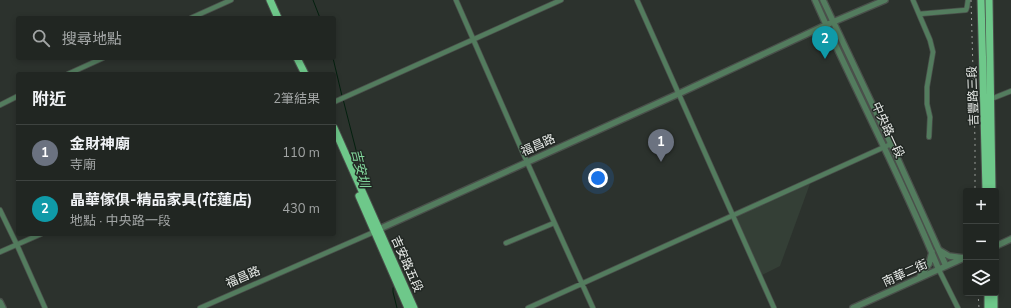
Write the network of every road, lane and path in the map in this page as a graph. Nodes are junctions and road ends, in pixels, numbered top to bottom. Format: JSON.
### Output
{"nodes":[{"id":1,"x":231,"y":0,"type":"edge"},
{"id":2,"x":270,"y":0,"type":"edge"},
{"id":3,"x":275,"y":0,"type":"edge"},
{"id":4,"x":456,"y":0,"type":"edge"},
{"id":5,"x":561,"y":0,"type":"edge"},
{"id":6,"x":637,"y":0,"type":"edge"},
{"id":7,"x":815,"y":0,"type":"edge"},
{"id":8,"x":823,"y":0,"type":"edge"},
{"id":9,"x":885,"y":0,"type":"edge"},
{"id":10,"x":913,"y":0,"type":"edge"},
{"id":11,"x":968,"y":0,"type":"edge"},
{"id":12,"x":981,"y":0,"type":"edge"},
{"id":13,"x":989,"y":0,"type":"edge"},
{"id":14,"x":919,"y":14,"type":"junction"},
{"id":15,"x":195,"y":16,"type":"edge"},
{"id":16,"x":277,"y":16,"type":"edge"},
{"id":17,"x":282,"y":16,"type":"edge"},
{"id":18,"x":833,"y":22,"type":"junction"},
{"id":19,"x":826,"y":25,"type":"junction"},
{"id":20,"x":473,"y":39,"type":"junction"},
{"id":21,"x":99,"y":60,"type":"edge"},
{"id":22,"x":298,"y":60,"type":"edge"},
{"id":23,"x":302,"y":60,"type":"edge"},
{"id":24,"x":72,"y":72,"type":"edge"},
{"id":25,"x":304,"y":72,"type":"edge"},
{"id":26,"x":308,"y":72,"type":"edge"},
{"id":27,"x":1011,"y":91,"type":"edge"},
{"id":28,"x":678,"y":94,"type":"junction"},
{"id":29,"x":16,"y":97,"type":"edge"},
{"id":30,"x":991,"y":100,"type":"junction"},
{"id":31,"x":336,"y":101,"type":"edge"},
{"id":32,"x":0,"y":105,"type":"edge"},
{"id":33,"x":336,"y":133,"type":"edge"},
{"id":34,"x":929,"y":137,"type":"dead end"},
{"id":35,"x":336,"y":142,"type":"edge"},
{"id":36,"x":891,"y":144,"type":"junction"},
{"id":37,"x":884,"y":147,"type":"junction"},
{"id":38,"x":527,"y":162,"type":"junction"},
{"id":39,"x":986,"y":188,"type":"edge"},
{"id":40,"x":992,"y":188,"type":"edge"},
{"id":41,"x":0,"y":210,"type":"edge"},
{"id":42,"x":732,"y":215,"type":"junction"},
{"id":43,"x":554,"y":224,"type":"junction"},
{"id":44,"x":377,"y":230,"type":"junction"},
{"id":45,"x":37,"y":236,"type":"edge"},
{"id":46,"x":1011,"y":239,"type":"edge"},
{"id":47,"x":506,"y":243,"type":"dead end"},
{"id":48,"x":18,"y":245,"type":"junction"},
{"id":49,"x":999,"y":245,"type":"edge"},
{"id":50,"x":939,"y":250,"type":"junction"},
{"id":51,"x":0,"y":252,"type":"edge"},
{"id":52,"x":932,"y":252,"type":"junction"},
{"id":53,"x":963,"y":258,"type":"edge"},
{"id":54,"x":963,"y":259,"type":"edge"},
{"id":55,"x":946,"y":266,"type":"junction"},
{"id":56,"x":939,"y":270,"type":"junction"},
{"id":57,"x":919,"y":278,"type":"junction"},
{"id":58,"x":582,"y":283,"type":"junction"},
{"id":59,"x":988,"y":296,"type":"edge"},
{"id":60,"x":994,"y":296,"type":"edge"},
{"id":61,"x":0,"y":302,"type":"edge"},
{"id":62,"x":3,"y":308,"type":"edge"},
{"id":63,"x":45,"y":308,"type":"edge"},
{"id":64,"x":200,"y":308,"type":"edge"},
{"id":65,"x":408,"y":308,"type":"edge"},
{"id":66,"x":414,"y":308,"type":"edge"},
{"id":67,"x":528,"y":308,"type":"edge"},
{"id":68,"x":593,"y":308,"type":"edge"},
{"id":69,"x":774,"y":308,"type":"edge"},
{"id":70,"x":853,"y":308,"type":"edge"},
{"id":71,"x":958,"y":308,"type":"edge"},
{"id":72,"x":988,"y":308,"type":"edge"},
{"id":73,"x":994,"y":308,"type":"edge"}],
"edges":[{"from":1,"to":15,"type":"street"},
{"from":2,"to":16,"type":"main road"},
{"from":3,"to":17,"type":"main road"},
{"from":4,"to":20,"type":"street"},
{"from":5,"to":20,"type":"street"},
{"from":6,"to":28,"type":"street"},
{"from":7,"to":19,"type":"street","name":"中央路一段"},
{"from":8,"to":18,"type":"street","name":"中央路一段"},
{"from":9,"to":18,"type":"street","name":"福昌路"},
{"from":10,"to":14,"type":"street"},
{"from":11,"to":14,"type":"street"},
{"from":12,"to":39,"type":"main road","name":"吉豐路三段"},
{"from":13,"to":30,"type":"main road","name":"吉豐路三段"},
{"from":14,"to":34,"type":"street"},
{"from":18,"to":19,"type":"street","name":"福昌路"},
{"from":18,"to":36,"type":"street","name":"中央路一段"},
{"from":19,"to":28,"type":"street","name":"福昌路"},
{"from":19,"to":37,"type":"street","name":"中央路一段"},
{"from":20,"to":31,"type":"street"},
{"from":20,"to":38,"type":"street"},
{"from":21,"to":24,"type":"street"},
{"from":22,"to":25,"type":"main road"},
{"from":23,"to":26,"type":"main road"},
{"from":27,"to":30,"type":"street"},
{"from":28,"to":38,"type":"street","name":"福昌路"},
{"from":28,"to":42,"type":"street"},
{"from":29,"to":32,"type":"street"},
{"from":30,"to":40,"type":"main road","name":"吉豐路三段"},
{"from":33,"to":44,"type":"main road"},
{"from":35,"to":44,"type":"main road"},
{"from":36,"to":37,"type":"street"},
{"from":36,"to":50,"type":"street","name":"中央路一段"},
{"from":37,"to":42,"type":"street"},
{"from":37,"to":52,"type":"street","name":"中央路一段"},
{"from":38,"to":43,"type":"street"},
{"from":38,"to":44,"type":"street","name":"福昌路"},
{"from":41,"to":48,"type":"street"},
{"from":42,"to":58,"type":"street"},
{"from":42,"to":69,"type":"street"},
{"from":43,"to":47,"type":"street"},
{"from":43,"to":58,"type":"street"},
{"from":44,"to":64,"type":"street","name":"福昌路"},
{"from":44,"to":65,"type":"main road","name":"吉安路五段"},
{"from":44,"to":66,"type":"main road","name":"吉安路五段"},
{"from":45,"to":48,"type":"street"},
{"from":46,"to":49,"type":"street"},
{"from":48,"to":51,"type":"street"},
{"from":48,"to":63,"type":"street"},
{"from":50,"to":53,"type":"street"},
{"from":50,"to":55,"type":"street","name":"中央路一段"},
{"from":52,"to":56,"type":"street","name":"中央路一段"},
{"from":52,"to":57,"type":"street"},
{"from":54,"to":55,"type":"street","name":"南華二街"},
{"from":55,"to":56,"type":"street","name":"南華二街"},
{"from":56,"to":57,"type":"street","name":"南華二街"},
{"from":56,"to":71,"type":"street"},
{"from":57,"to":70,"type":"street","name":"南華二街"},
{"from":58,"to":67,"type":"street"},
{"from":58,"to":68,"type":"street"},
{"from":59,"to":72,"type":"main road"},
{"from":60,"to":73,"type":"main road"},
{"from":61,"to":62,"type":"street"}]}
